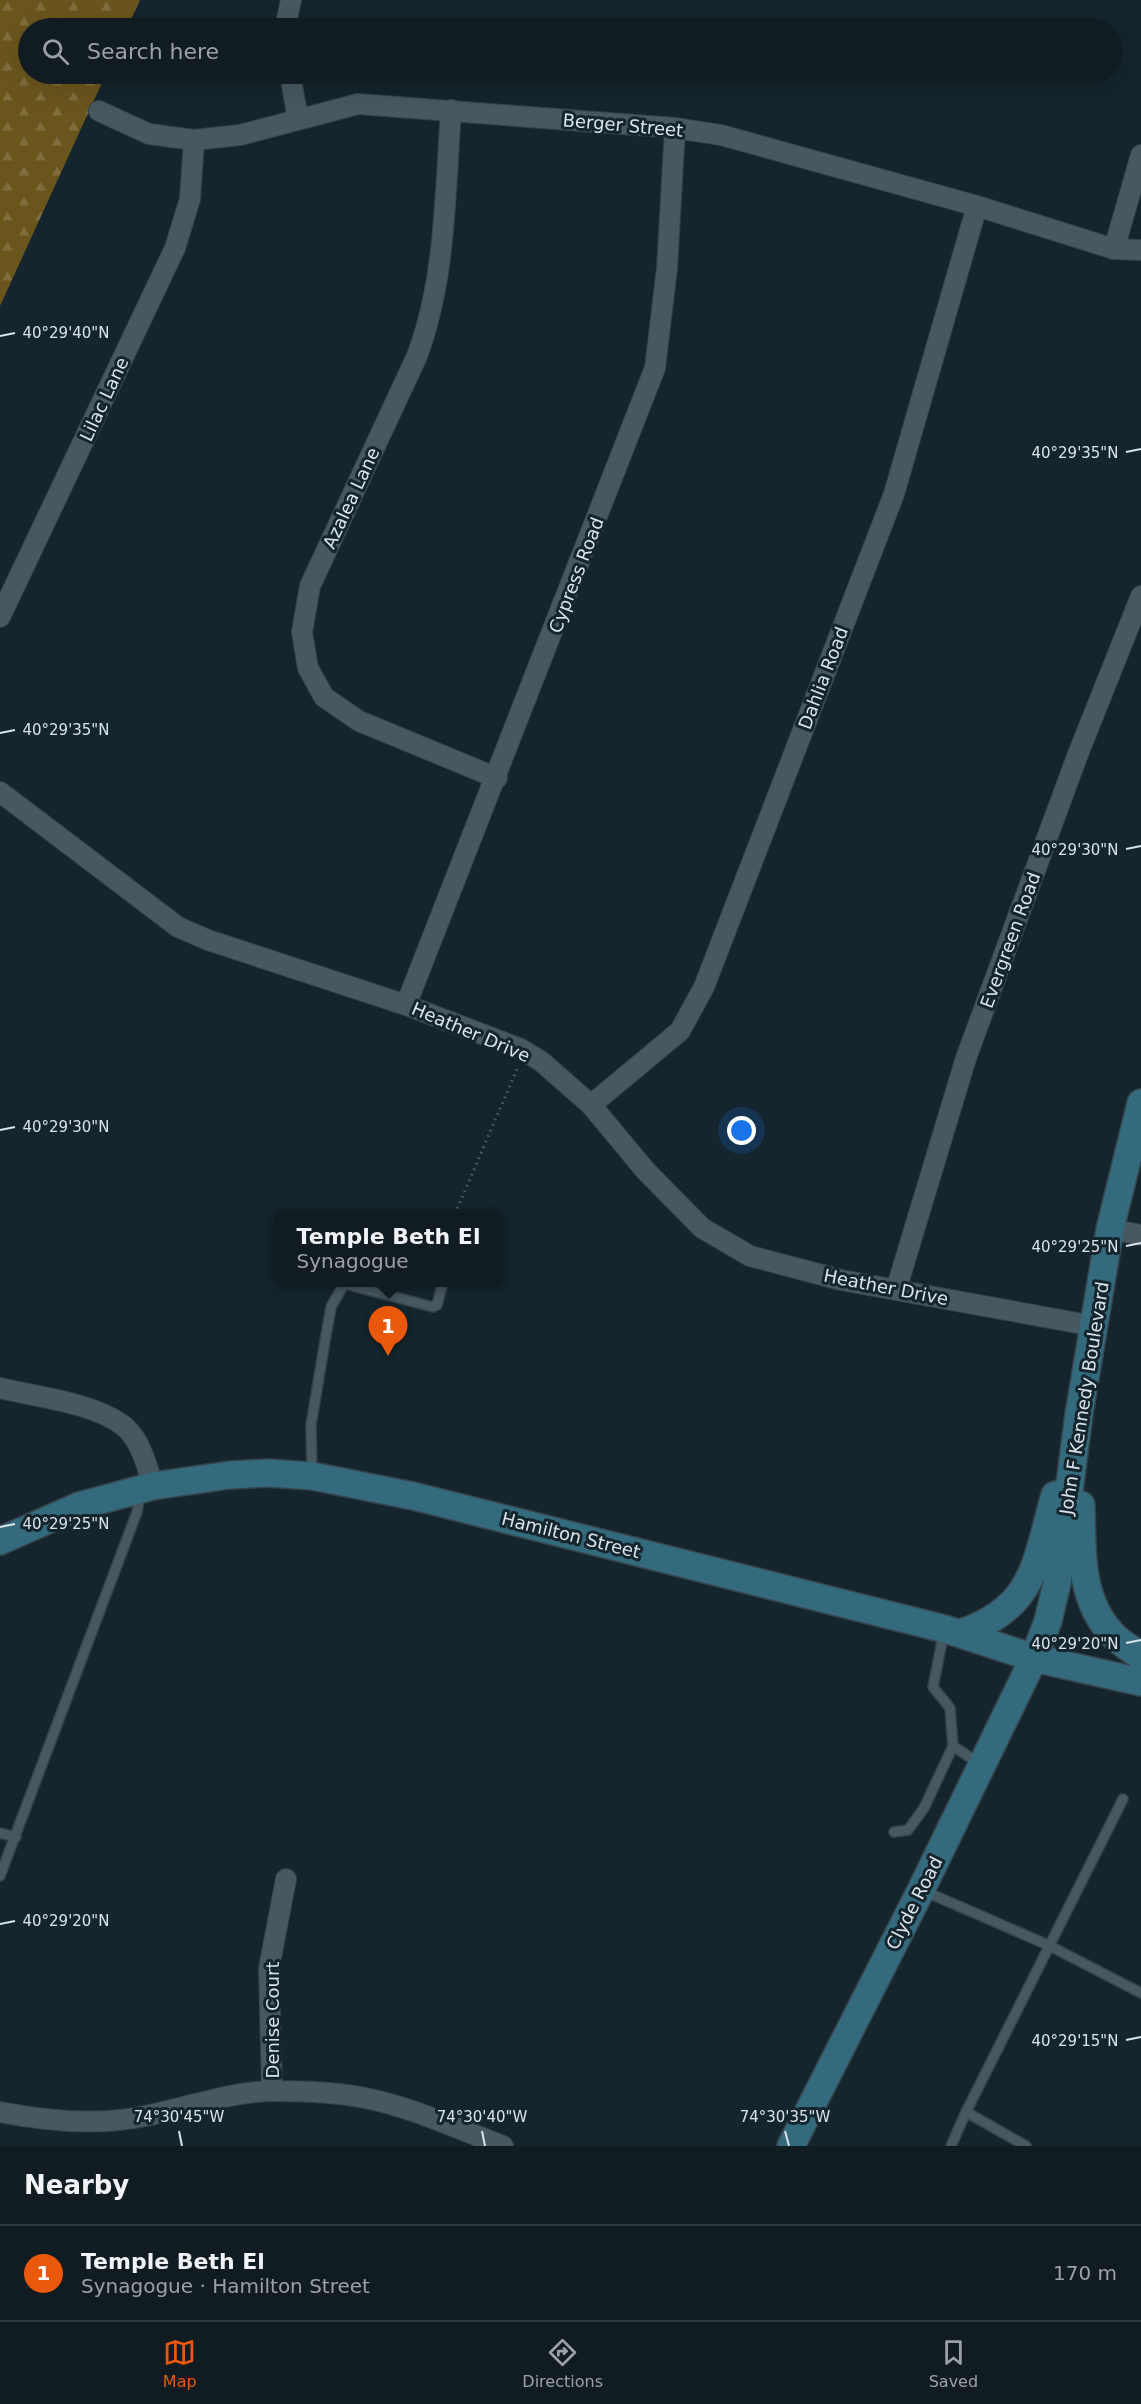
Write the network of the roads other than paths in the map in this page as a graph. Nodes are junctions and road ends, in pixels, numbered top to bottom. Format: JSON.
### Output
{"nodes":[{"id":1,"x":291,"y":0,"type":"edge"},
{"id":2,"x":287,"y":18,"type":"edge"},
{"id":3,"x":292,"y":84,"type":"edge"},
{"id":4,"x":451,"y":110,"type":"junction"},
{"id":5,"x":99,"y":111,"type":"dead end"},
{"id":6,"x":298,"y":119,"type":"junction"},
{"id":7,"x":675,"y":128,"type":"junction"},
{"id":8,"x":194,"y":140,"type":"junction"},
{"id":9,"x":1141,"y":154,"type":"edge"},
{"id":10,"x":977,"y":206,"type":"junction"},
{"id":11,"x":1114,"y":249,"type":"junction"},
{"id":12,"x":1141,"y":250,"type":"edge"},
{"id":13,"x":1141,"y":596,"type":"edge"},
{"id":14,"x":0,"y":617,"type":"edge"},
{"id":15,"x":497,"y":778,"type":"junction"},
{"id":16,"x":0,"y":792,"type":"edge"},
{"id":17,"x":406,"y":1005,"type":"junction"},
{"id":18,"x":1141,"y":1103,"type":"edge"},
{"id":19,"x":591,"y":1105,"type":"junction"},
{"id":20,"x":1110,"y":1229,"type":"junction"},
{"id":21,"x":1141,"y":1235,"type":"edge"},
{"id":22,"x":343,"y":1287,"type":"edge"},
{"id":23,"x":360,"y":1287,"type":"edge"},
{"id":24,"x":442,"y":1287,"type":"edge"},
{"id":25,"x":896,"y":1290,"type":"junction"},
{"id":26,"x":1094,"y":1326,"type":"junction"},
{"id":27,"x":0,"y":1388,"type":"edge"},
{"id":28,"x":1079,"y":1414,"type":"junction"},
{"id":29,"x":312,"y":1476,"type":"junction"},
{"id":30,"x":147,"y":1487,"type":"junction"},
{"id":31,"x":0,"y":1540,"type":"edge"},
{"id":32,"x":953,"y":1631,"type":"junction"},
{"id":33,"x":1141,"y":1656,"type":"edge"},
{"id":34,"x":1034,"y":1658,"type":"junction"},
{"id":35,"x":1141,"y":1682,"type":"edge"},
{"id":36,"x":954,"y":1746,"type":"junction"},
{"id":37,"x":982,"y":1765,"type":"junction"},
{"id":38,"x":1123,"y":1799,"type":"dead end"},
{"id":39,"x":894,"y":1832,"type":"dead end"},
{"id":40,"x":0,"y":1833,"type":"edge"},
{"id":41,"x":16,"y":1837,"type":"junction"},
{"id":42,"x":0,"y":1876,"type":"edge"},
{"id":43,"x":285,"y":1879,"type":"dead end"},
{"id":44,"x":921,"y":1890,"type":"junction"},
{"id":45,"x":1048,"y":1946,"type":"junction"},
{"id":46,"x":1141,"y":1993,"type":"edge"},
{"id":47,"x":272,"y":2091,"type":"junction"},
{"id":48,"x":0,"y":2112,"type":"edge"},
{"id":49,"x":966,"y":2112,"type":"junction"},
{"id":50,"x":503,"y":2146,"type":"edge"},
{"id":51,"x":791,"y":2146,"type":"edge"},
{"id":52,"x":951,"y":2146,"type":"edge"},
{"id":53,"x":1026,"y":2146,"type":"edge"}],
"edges":[{"from":1,"to":2,"type":"street"},
{"from":3,"to":6,"type":"street"},
{"from":4,"to":6,"type":"street","name":"Berger Street"},
{"from":4,"to":7,"type":"street","name":"Berger Street"},
{"from":4,"to":15,"type":"street","name":"Azalea Lane"},
{"from":5,"to":8,"type":"street","name":"Berger Street"},
{"from":6,"to":8,"type":"street","name":"Berger Street"},
{"from":7,"to":10,"type":"street","name":"Berger Street"},
{"from":7,"to":15,"type":"street","name":"Cypress Road"},
{"from":8,"to":14,"type":"street","name":"Lilac Lane"},
{"from":9,"to":11,"type":"street"},
{"from":10,"to":11,"type":"street","name":"Berger Street"},
{"from":10,"to":19,"type":"street","name":"Dahlia Road"},
{"from":11,"to":12,"type":"street","name":"Berger Street"},
{"from":13,"to":25,"type":"street","name":"Evergreen Road"},
{"from":15,"to":17,"type":"street","name":"Cypress Road"},
{"from":16,"to":17,"type":"street","name":"Heather Drive"},
{"from":17,"to":19,"type":"street","name":"Heather Drive"},
{"from":18,"to":20,"type":"street","name":"John F Kennedy Boulevard"},
{"from":19,"to":25,"type":"street","name":"Heather Drive"},
{"from":20,"to":21,"type":"street"},
{"from":20,"to":26,"type":"street","name":"John F Kennedy Boulevard"},
{"from":22,"to":29,"type":"lane"},
{"from":23,"to":24,"type":"lane"},
{"from":25,"to":26,"type":"street","name":"Heather Drive"},
{"from":26,"to":28,"type":"street","name":"John F Kennedy Boulevard"},
{"from":27,"to":30,"type":"street"},
{"from":28,"to":32,"type":"street"},
{"from":28,"to":33,"type":"street"},
{"from":28,"to":34,"type":"street","name":"John F Kennedy Boulevard"},
{"from":29,"to":30,"type":"street","name":"Hamilton Street"},
{"from":29,"to":32,"type":"street","name":"Hamilton Street"},
{"from":30,"to":31,"type":"street","name":"Hamilton Street"},
{"from":30,"to":41,"type":"lane"},
{"from":32,"to":34,"type":"street","name":"Hamilton Street"},
{"from":32,"to":36,"type":"lane"},
{"from":34,"to":35,"type":"street","name":"Hamilton Street"},
{"from":34,"to":37,"type":"street","name":"Clyde Road"},
{"from":36,"to":37,"type":"lane"},
{"from":36,"to":39,"type":"lane"},
{"from":37,"to":44,"type":"street","name":"Clyde Road"},
{"from":38,"to":45,"type":"lane"},
{"from":40,"to":41,"type":"lane"},
{"from":41,"to":42,"type":"lane"},
{"from":43,"to":47,"type":"street","name":"Denise Court"},
{"from":44,"to":45,"type":"lane"},
{"from":44,"to":51,"type":"street","name":"Clyde Road"},
{"from":45,"to":46,"type":"lane"},
{"from":45,"to":49,"type":"lane"},
{"from":47,"to":48,"type":"street"},
{"from":47,"to":50,"type":"street"},
{"from":49,"to":52,"type":"lane"},
{"from":49,"to":53,"type":"lane"}]}
